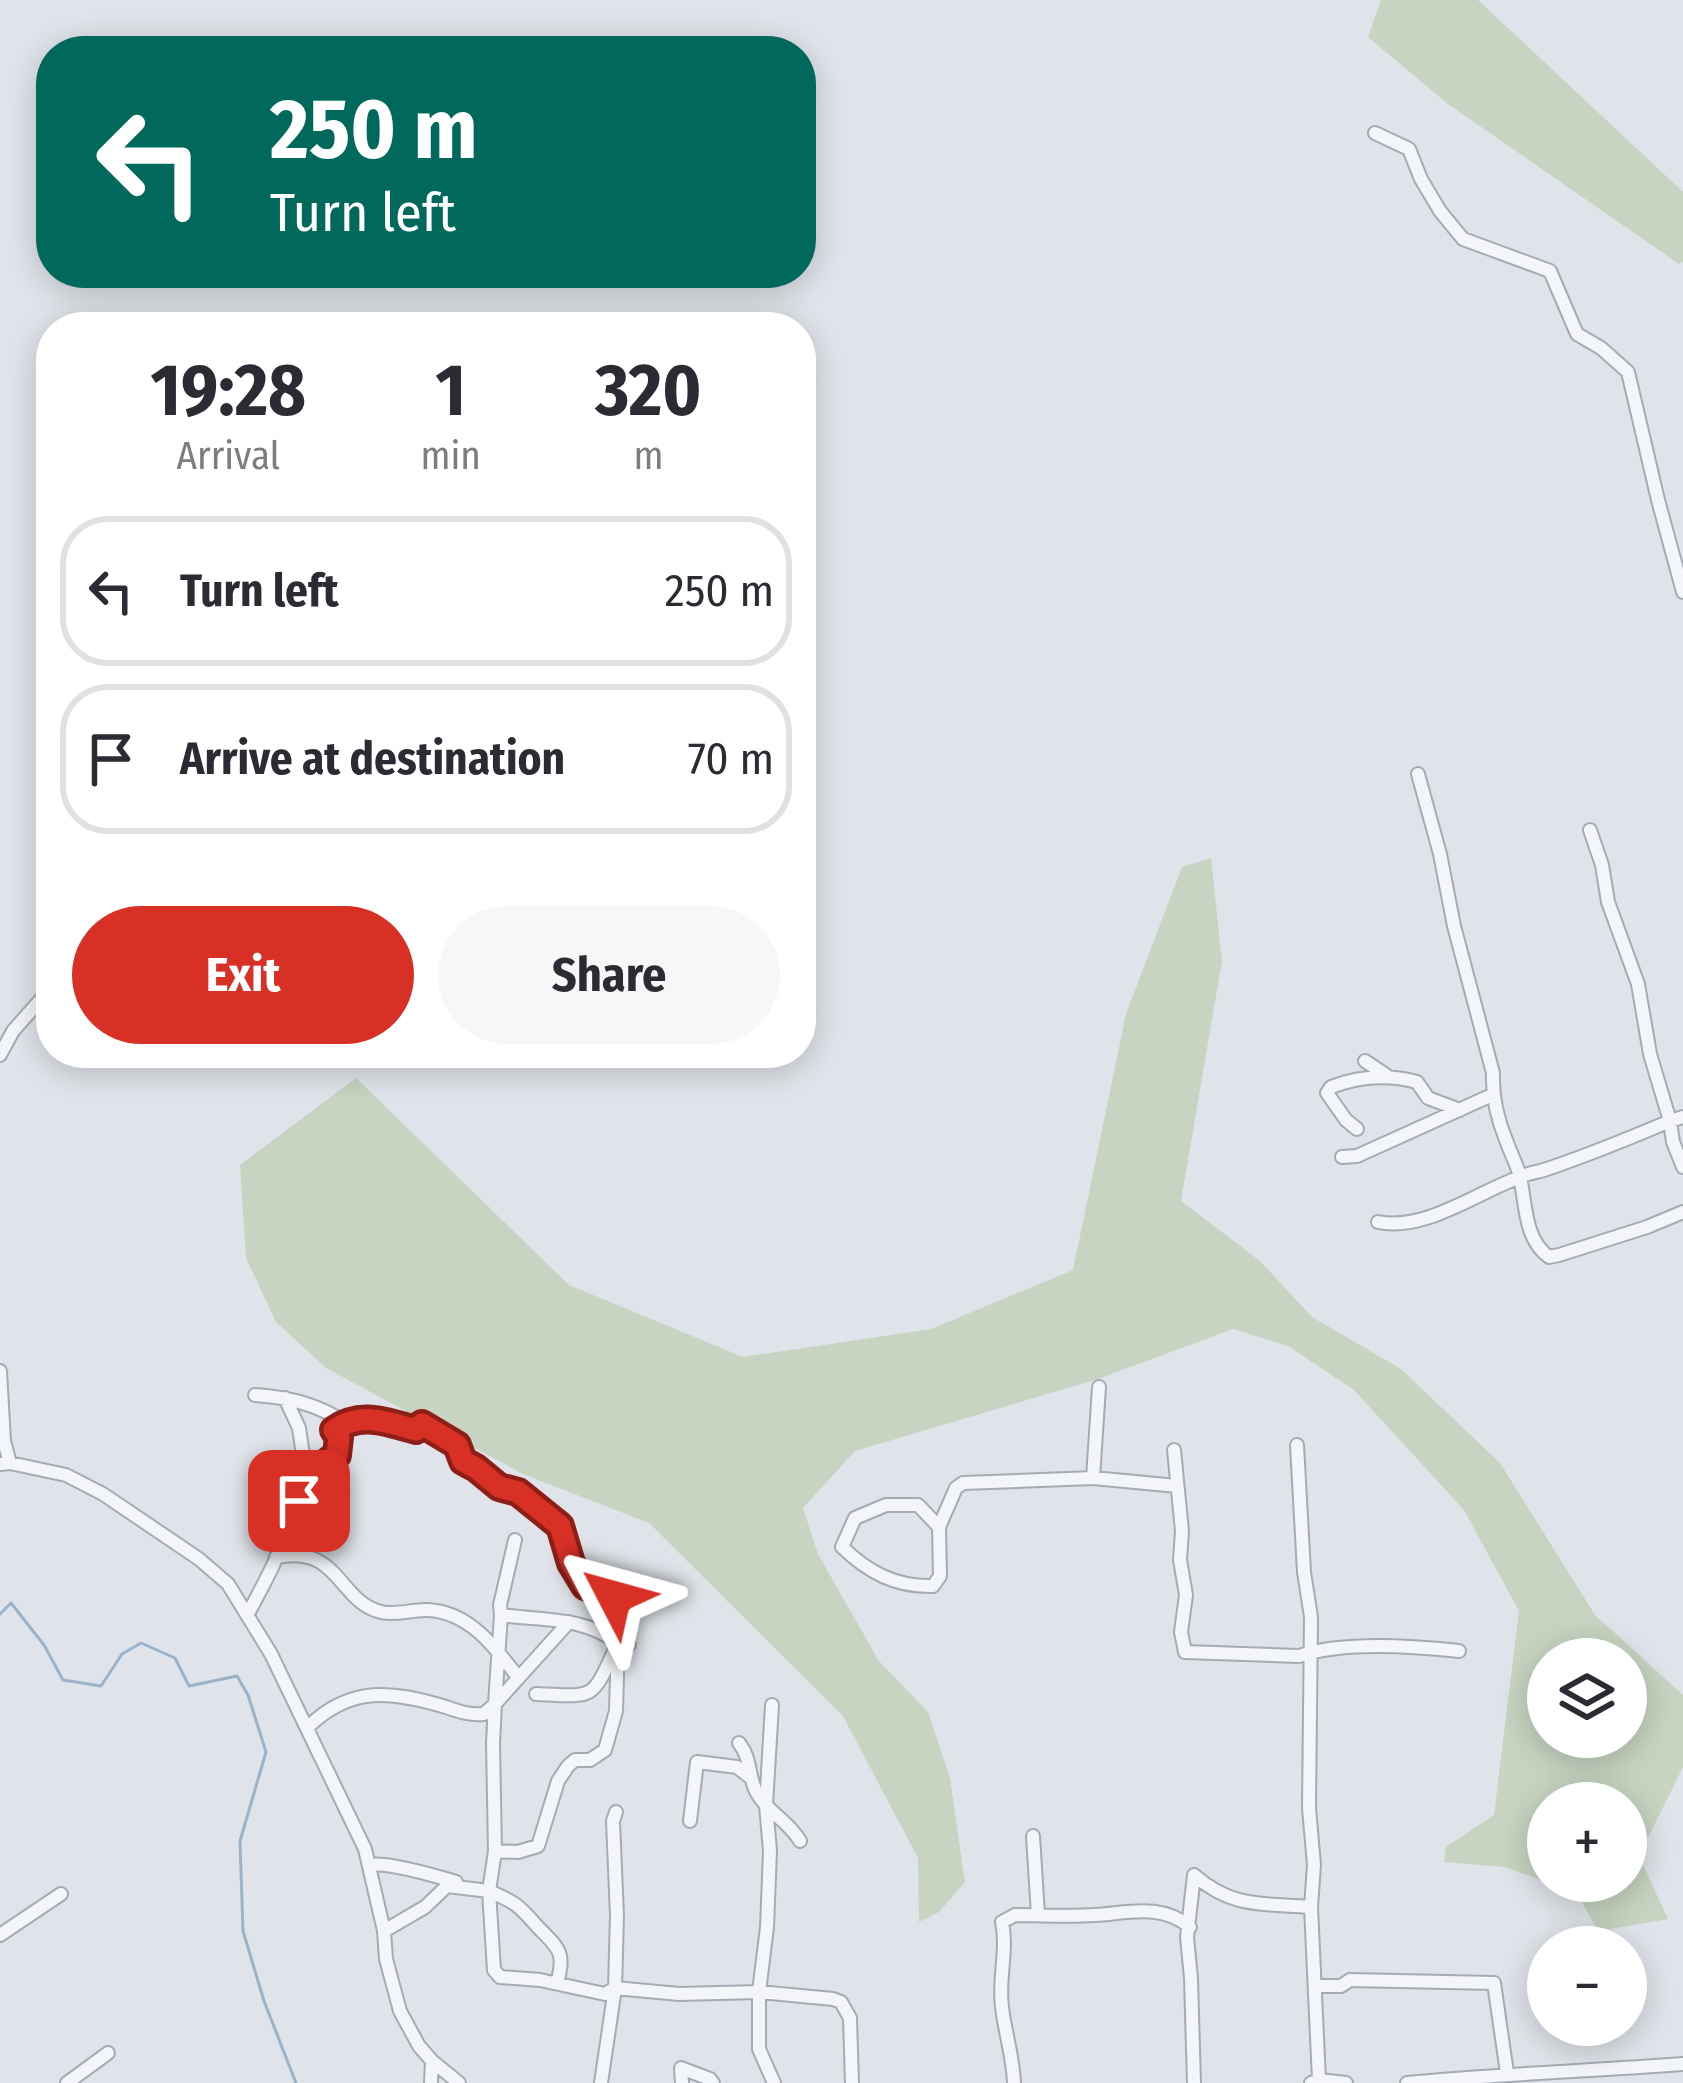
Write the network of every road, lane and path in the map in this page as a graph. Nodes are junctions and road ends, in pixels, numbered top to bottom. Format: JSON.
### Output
{"nodes":[{"id":1,"x":1375,"y":133,"type":"dead end"},
{"id":2,"x":1683,"y":592,"type":"edge"},
{"id":3,"x":1418,"y":774,"type":"dead end"},
{"id":4,"x":1590,"y":830,"type":"dead end"},
{"id":5,"x":36,"y":1005,"type":"edge"},
{"id":6,"x":0,"y":1055,"type":"edge"},
{"id":7,"x":1365,"y":1061,"type":"dead end"},
{"id":8,"x":1387,"y":1076,"type":"junction"},
{"id":9,"x":1492,"y":1095,"type":"junction"},
{"id":10,"x":1460,"y":1109,"type":"junction"},
{"id":11,"x":1676,"y":1119,"type":"edge"},
{"id":12,"x":1358,"y":1130,"type":"dead end"},
{"id":13,"x":1342,"y":1157,"type":"dead end"},
{"id":14,"x":1683,"y":1167,"type":"edge"},
{"id":15,"x":1520,"y":1177,"type":"junction"},
{"id":16,"x":1683,"y":1212,"type":"edge"},
{"id":17,"x":1378,"y":1222,"type":"dead end"},
{"id":18,"x":0,"y":1371,"type":"edge"},
{"id":19,"x":1099,"y":1388,"type":"dead end"},
{"id":20,"x":255,"y":1395,"type":"dead end"},
{"id":21,"x":284,"y":1397,"type":"junction"},
{"id":22,"x":339,"y":1422,"type":"junction"},
{"id":23,"x":1297,"y":1445,"type":"dead end"},
{"id":24,"x":1174,"y":1450,"type":"dead end"},
{"id":25,"x":5,"y":1463,"type":"edge"},
{"id":26,"x":1093,"y":1478,"type":"junction"},
{"id":27,"x":307,"y":1481,"type":"junction"},
{"id":28,"x":1177,"y":1486,"type":"junction"},
{"id":29,"x":939,"y":1527,"type":"junction"},
{"id":30,"x":515,"y":1540,"type":"dead end"},
{"id":31,"x":276,"y":1557,"type":"junction"},
{"id":32,"x":620,"y":1602,"type":"dead end"},
{"id":33,"x":244,"y":1608,"type":"junction"},
{"id":34,"x":501,"y":1615,"type":"junction"},
{"id":35,"x":568,"y":1622,"type":"junction"},
{"id":36,"x":624,"y":1644,"type":"junction"},
{"id":37,"x":1459,"y":1651,"type":"dead end"},
{"id":38,"x":498,"y":1652,"type":"junction"},
{"id":39,"x":1311,"y":1652,"type":"junction"},
{"id":40,"x":517,"y":1676,"type":"junction"},
{"id":41,"x":536,"y":1694,"type":"dead end"},
{"id":42,"x":495,"y":1704,"type":"junction"},
{"id":43,"x":772,"y":1705,"type":"dead end"},
{"id":44,"x":308,"y":1727,"type":"junction"},
{"id":45,"x":740,"y":1743,"type":"dead end"},
{"id":46,"x":752,"y":1779,"type":"junction"},
{"id":47,"x":766,"y":1804,"type":"junction"},
{"id":48,"x":616,"y":1812,"type":"dead end"},
{"id":49,"x":690,"y":1822,"type":"dead end"},
{"id":50,"x":1033,"y":1835,"type":"dead end"},
{"id":51,"x":800,"y":1841,"type":"dead end"},
{"id":52,"x":495,"y":1850,"type":"junction"},
{"id":53,"x":373,"y":1861,"type":"junction"},
{"id":54,"x":489,"y":1891,"type":"junction"},
{"id":55,"x":61,"y":1894,"type":"dead end"},
{"id":56,"x":1311,"y":1907,"type":"junction"},
{"id":57,"x":1037,"y":1915,"type":"junction"},
{"id":58,"x":1190,"y":1927,"type":"junction"},
{"id":59,"x":384,"y":1931,"type":"junction"},
{"id":60,"x":0,"y":1935,"type":"edge"},
{"id":61,"x":509,"y":1979,"type":"junction"},
{"id":62,"x":557,"y":1983,"type":"junction"},
{"id":63,"x":487,"y":1984,"type":"dead end"},
{"id":64,"x":1315,"y":1986,"type":"junction"},
{"id":65,"x":615,"y":1988,"type":"junction"},
{"id":66,"x":759,"y":1992,"type":"junction"},
{"id":67,"x":108,"y":2053,"type":"dead end"},
{"id":68,"x":432,"y":2061,"type":"junction"},
{"id":69,"x":1683,"y":2064,"type":"edge"},
{"id":70,"x":1508,"y":2073,"type":"junction"},
{"id":71,"x":1315,"y":2082,"type":"edge"},
{"id":72,"x":67,"y":2083,"type":"edge"},
{"id":73,"x":431,"y":2083,"type":"edge"},
{"id":74,"x":459,"y":2083,"type":"edge"},
{"id":75,"x":601,"y":2083,"type":"edge"},
{"id":76,"x":682,"y":2083,"type":"edge"},
{"id":77,"x":713,"y":2083,"type":"edge"},
{"id":78,"x":774,"y":2083,"type":"edge"},
{"id":79,"x":852,"y":2083,"type":"edge"},
{"id":80,"x":1014,"y":2083,"type":"edge"},
{"id":81,"x":1194,"y":2083,"type":"edge"},
{"id":82,"x":1346,"y":2083,"type":"edge"},
{"id":83,"x":1407,"y":2083,"type":"edge"}],
"edges":[{"from":1,"to":2,"type":"street"},
{"from":3,"to":9,"type":"street"},
{"from":4,"to":11,"type":"street"},
{"from":5,"to":6,"type":"street"},
{"from":7,"to":8,"type":"street"},
{"from":8,"to":10,"type":"street"},
{"from":8,"to":12,"type":"street"},
{"from":9,"to":10,"type":"street"},
{"from":9,"to":15,"type":"street"},
{"from":10,"to":13,"type":"street"},
{"from":11,"to":14,"type":"street"},
{"from":11,"to":15,"type":"street"},
{"from":15,"to":16,"type":"street"},
{"from":15,"to":17,"type":"street"},
{"from":18,"to":25,"type":"street"},
{"from":19,"to":26,"type":"street"},
{"from":20,"to":21,"type":"street"},
{"from":21,"to":22,"type":"street"},
{"from":21,"to":27,"type":"street"},
{"from":22,"to":27,"type":"street"},
{"from":22,"to":32,"type":"street"},
{"from":23,"to":39,"type":"street"},
{"from":24,"to":28,"type":"street"},
{"from":25,"to":33,"type":"street"},
{"from":26,"to":28,"type":"street"},
{"from":26,"to":29,"type":"street"},
{"from":27,"to":31,"type":"street"},
{"from":28,"to":39,"type":"street"},
{"from":29,"to":29,"type":"street"},
{"from":30,"to":34,"type":"street"},
{"from":31,"to":33,"type":"street"},
{"from":31,"to":38,"type":"street"},
{"from":33,"to":44,"type":"street"},
{"from":34,"to":35,"type":"street"},
{"from":34,"to":38,"type":"street"},
{"from":35,"to":36,"type":"street"},
{"from":35,"to":40,"type":"street"},
{"from":36,"to":41,"type":"street"},
{"from":36,"to":52,"type":"street"},
{"from":37,"to":39,"type":"street"},
{"from":38,"to":40,"type":"street"},
{"from":38,"to":42,"type":"street"},
{"from":39,"to":56,"type":"street"},
{"from":40,"to":42,"type":"street"},
{"from":42,"to":44,"type":"street"},
{"from":42,"to":52,"type":"street"},
{"from":43,"to":47,"type":"street"},
{"from":44,"to":53,"type":"street"},
{"from":45,"to":46,"type":"street"},
{"from":46,"to":47,"type":"street"},
{"from":46,"to":49,"type":"street"},
{"from":47,"to":51,"type":"street"},
{"from":47,"to":66,"type":"street"},
{"from":48,"to":65,"type":"street"},
{"from":50,"to":57,"type":"street"},
{"from":52,"to":54,"type":"street"},
{"from":53,"to":54,"type":"street"},
{"from":53,"to":59,"type":"street"},
{"from":54,"to":59,"type":"street"},
{"from":54,"to":61,"type":"street"},
{"from":54,"to":62,"type":"street"},
{"from":55,"to":60,"type":"street"},
{"from":56,"to":58,"type":"street"},
{"from":56,"to":64,"type":"street"},
{"from":57,"to":58,"type":"street"},
{"from":57,"to":80,"type":"street"},
{"from":58,"to":81,"type":"street"},
{"from":59,"to":68,"type":"street"},
{"from":61,"to":62,"type":"street"},
{"from":61,"to":63,"type":"street"},
{"from":62,"to":65,"type":"street"},
{"from":64,"to":70,"type":"street"},
{"from":64,"to":71,"type":"street"},
{"from":65,"to":66,"type":"street"},
{"from":65,"to":75,"type":"street"},
{"from":66,"to":78,"type":"street"},
{"from":66,"to":79,"type":"street"},
{"from":67,"to":72,"type":"street"},
{"from":68,"to":73,"type":"street"},
{"from":68,"to":74,"type":"street"},
{"from":69,"to":70,"type":"street"},
{"from":70,"to":83,"type":"street"},
{"from":71,"to":82,"type":"street"},
{"from":76,"to":77,"type":"street"}]}
